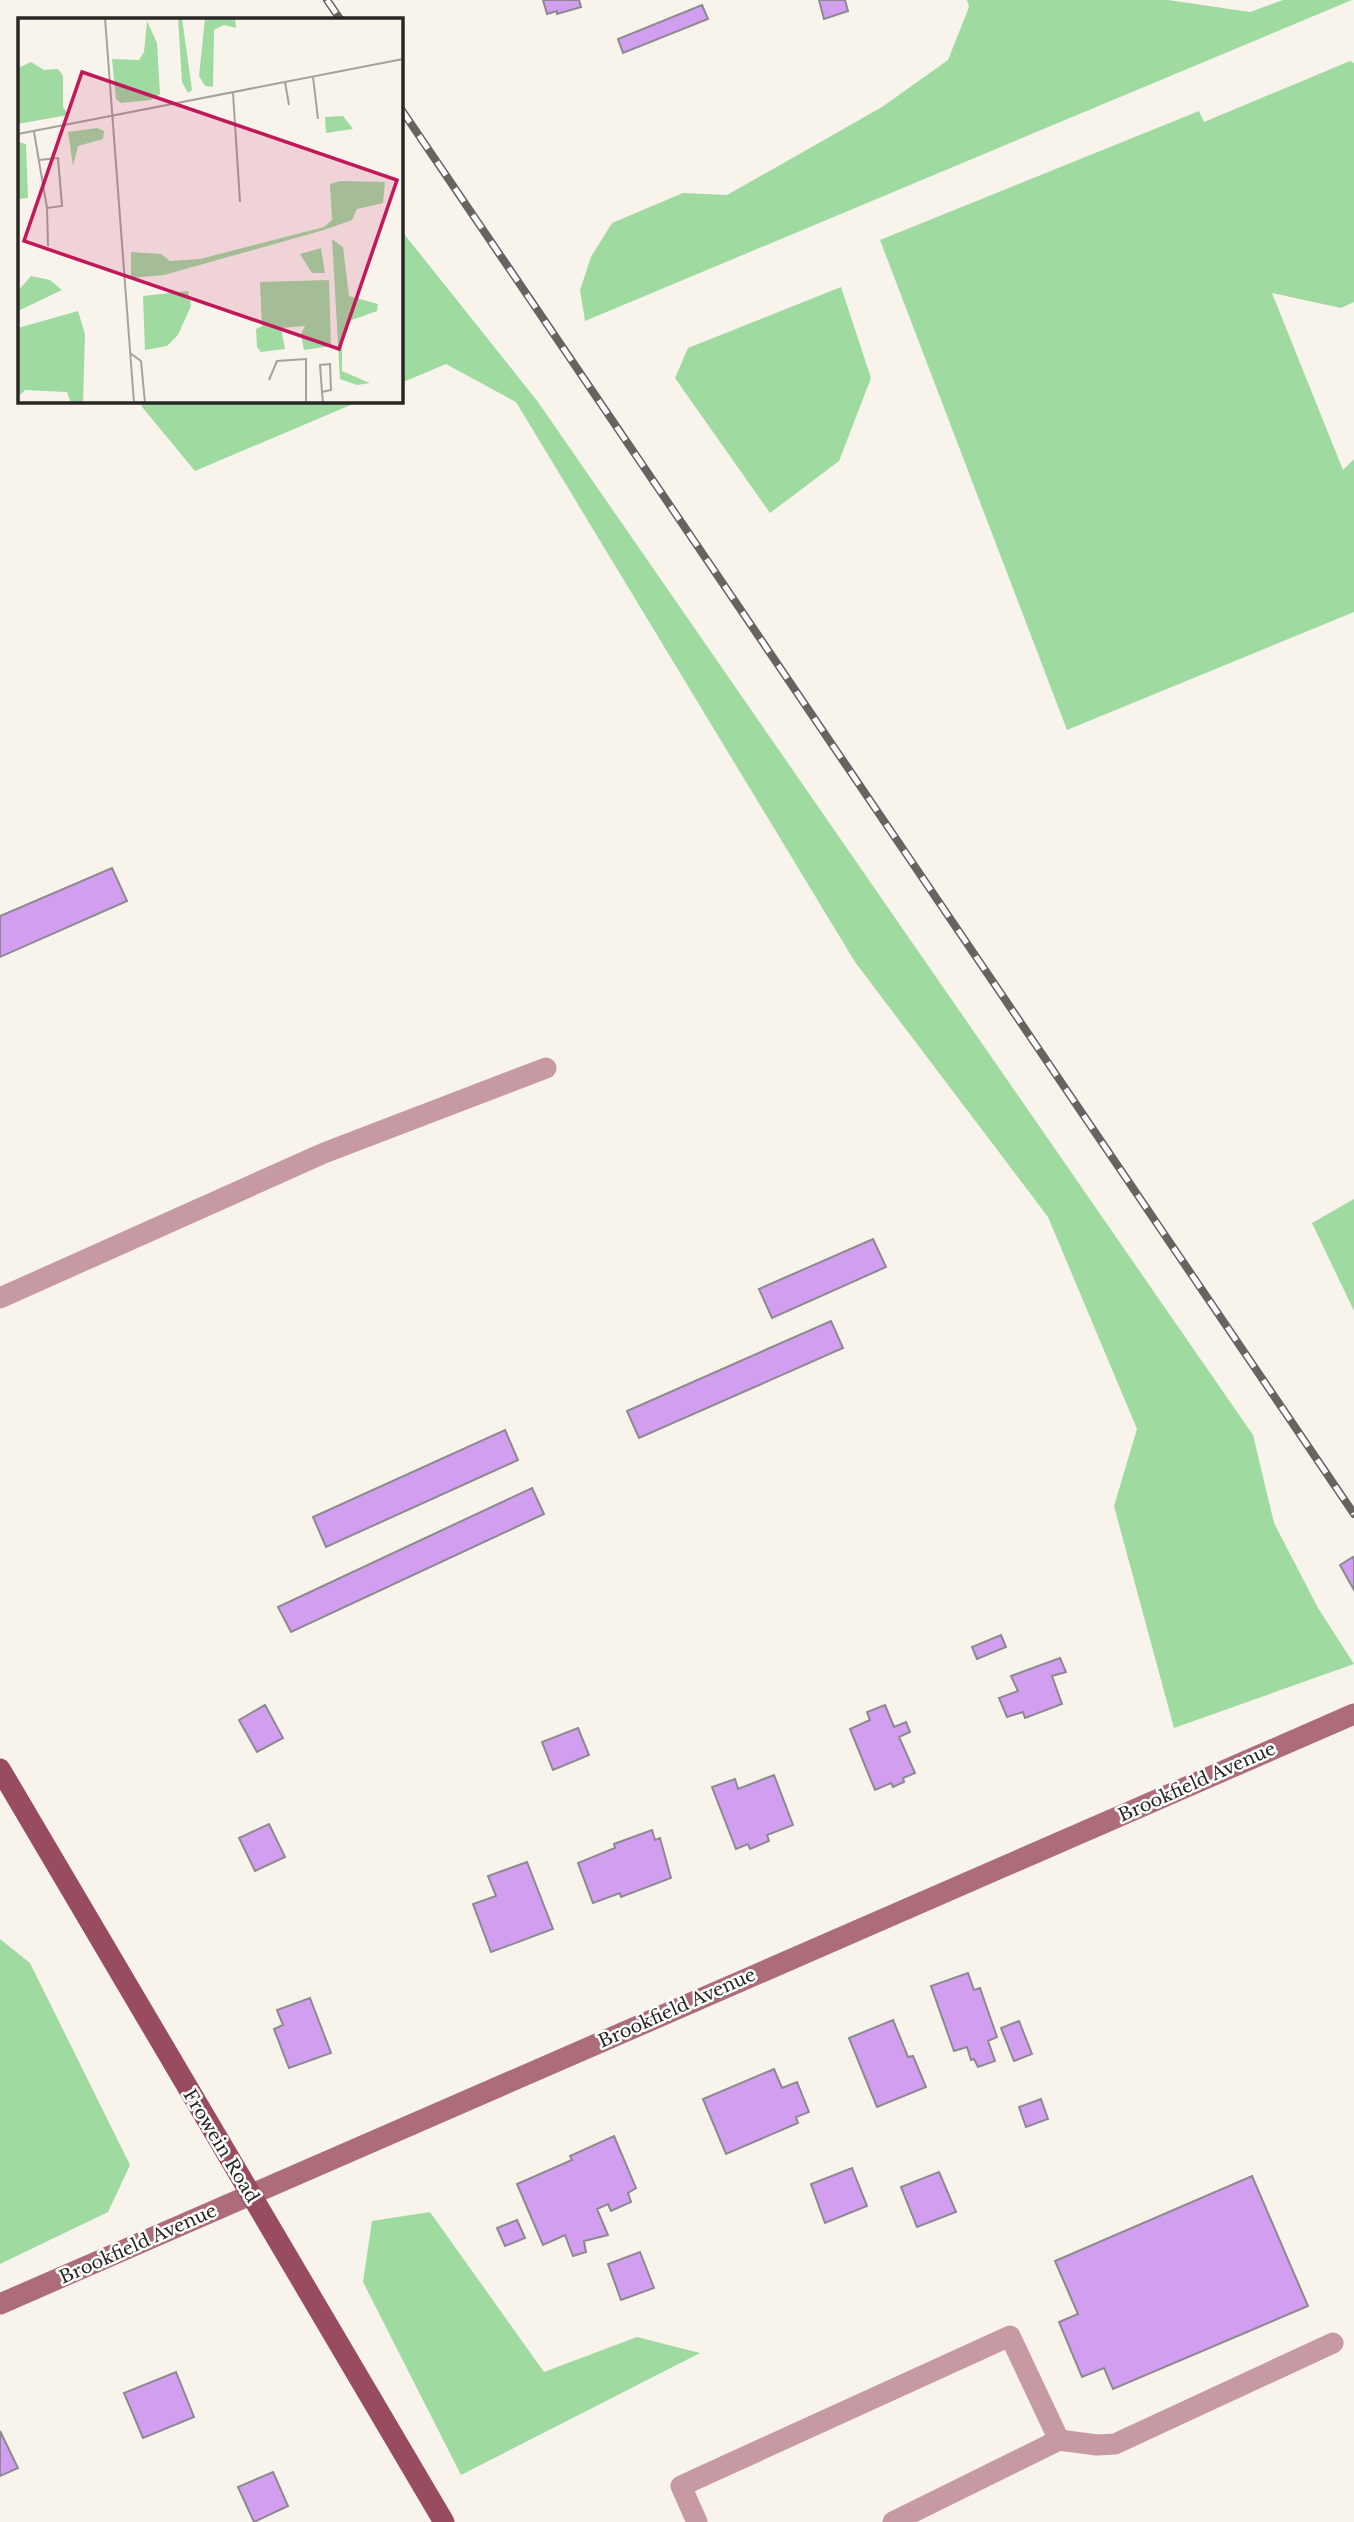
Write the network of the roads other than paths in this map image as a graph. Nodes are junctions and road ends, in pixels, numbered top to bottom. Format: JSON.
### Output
{"nodes":[{"id":1,"x":546,"y":1068,"type":"dead end"},
{"id":2,"x":0,"y":1298,"type":"edge"},
{"id":3,"x":1354,"y":1714,"type":"edge"},
{"id":4,"x":0,"y":1769,"type":"edge"},
{"id":5,"x":250,"y":2195,"type":"junction"},
{"id":6,"x":0,"y":2304,"type":"edge"},
{"id":7,"x":1333,"y":2343,"type":"dead end"},
{"id":8,"x":1059,"y":2440,"type":"junction"},
{"id":9,"x":443,"y":2522,"type":"edge"},
{"id":10,"x":697,"y":2522,"type":"edge"},
{"id":11,"x":893,"y":2522,"type":"edge"}],
"edges":[{"from":1,"to":2,"type":"lane"},
{"from":3,"to":5,"type":"main road","name":"Brookfield Avenue"},
{"from":4,"to":5,"type":"main road","name":"Frowein Road"},
{"from":5,"to":6,"type":"main road","name":"Brookfield Avenue"},
{"from":5,"to":9,"type":"main road","name":"Frowein Road"},
{"from":7,"to":8,"type":"lane"},
{"from":8,"to":10,"type":"lane"},
{"from":8,"to":11,"type":"lane"}]}
